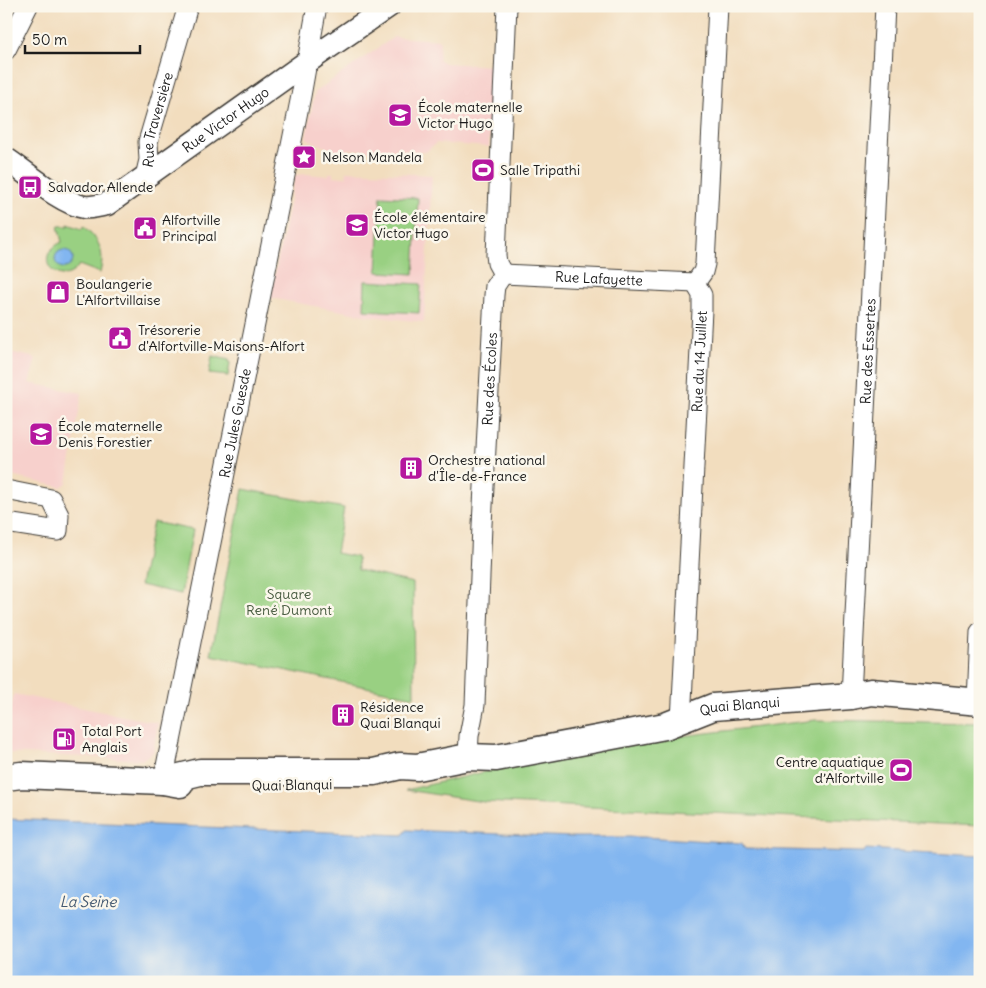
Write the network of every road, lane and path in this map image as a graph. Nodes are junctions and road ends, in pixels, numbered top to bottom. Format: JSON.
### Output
{"nodes":[{"id":1,"x":28,"y":6,"type":"edge"},
{"id":2,"x":188,"y":6,"type":"edge"},
{"id":3,"x":317,"y":6,"type":"edge"},
{"id":4,"x":389,"y":6,"type":"edge"},
{"id":5,"x":507,"y":6,"type":"edge"},
{"id":6,"x":718,"y":6,"type":"edge"},
{"id":7,"x":885,"y":6,"type":"edge"},
{"id":8,"x":6,"y":50,"type":"edge"},
{"id":9,"x":308,"y":62,"type":"junction"},
{"id":10,"x":6,"y":159,"type":"edge"},
{"id":11,"x":145,"y":178,"type":"junction"},
{"id":12,"x":504,"y":274,"type":"junction"},
{"id":13,"x":695,"y":283,"type":"junction"},
{"id":14,"x":6,"y":490,"type":"edge"},
{"id":15,"x":6,"y":523,"type":"edge"},
{"id":16,"x":980,"y":632,"type":"edge"},
{"id":17,"x":851,"y":696,"type":"junction"},
{"id":18,"x":971,"y":701,"type":"edge"},
{"id":19,"x":681,"y":721,"type":"junction"},
{"id":20,"x":468,"y":757,"type":"junction"},
{"id":21,"x":11,"y":774,"type":"edge"},
{"id":22,"x":163,"y":782,"type":"junction"}],
"edges":[{"from":1,"to":8,"type":"street"},
{"from":2,"to":11,"type":"street","name":"Rue Traversière"},
{"from":3,"to":9,"type":"street","name":"Rue Jules Guesde"},
{"from":4,"to":9,"type":"street","name":"Rue Victor Hugo"},
{"from":5,"to":12,"type":"street"},
{"from":6,"to":13,"type":"street"},
{"from":7,"to":17,"type":"street","name":"Rue des Essertes"},
{"from":9,"to":11,"type":"street","name":"Rue Victor Hugo"},
{"from":9,"to":22,"type":"street","name":"Rue Jules Guesde"},
{"from":10,"to":11,"type":"street","name":"Rue Victor Hugo"},
{"from":12,"to":13,"type":"street","name":"Rue Lafayette"},
{"from":12,"to":20,"type":"street","name":"Rue des Écoles"},
{"from":13,"to":19,"type":"street","name":"Rue du 14 Juillet"},
{"from":14,"to":15,"type":"street"},
{"from":16,"to":18,"type":"street"},
{"from":17,"to":18,"type":"main road","name":"Quai Blanqui"},
{"from":17,"to":19,"type":"main road","name":"Quai Blanqui"},
{"from":19,"to":20,"type":"main road","name":"Quai Blanqui"},
{"from":20,"to":22,"type":"main road","name":"Quai Blanqui"},
{"from":21,"to":22,"type":"main road","name":"Quai Blanqui"}]}
